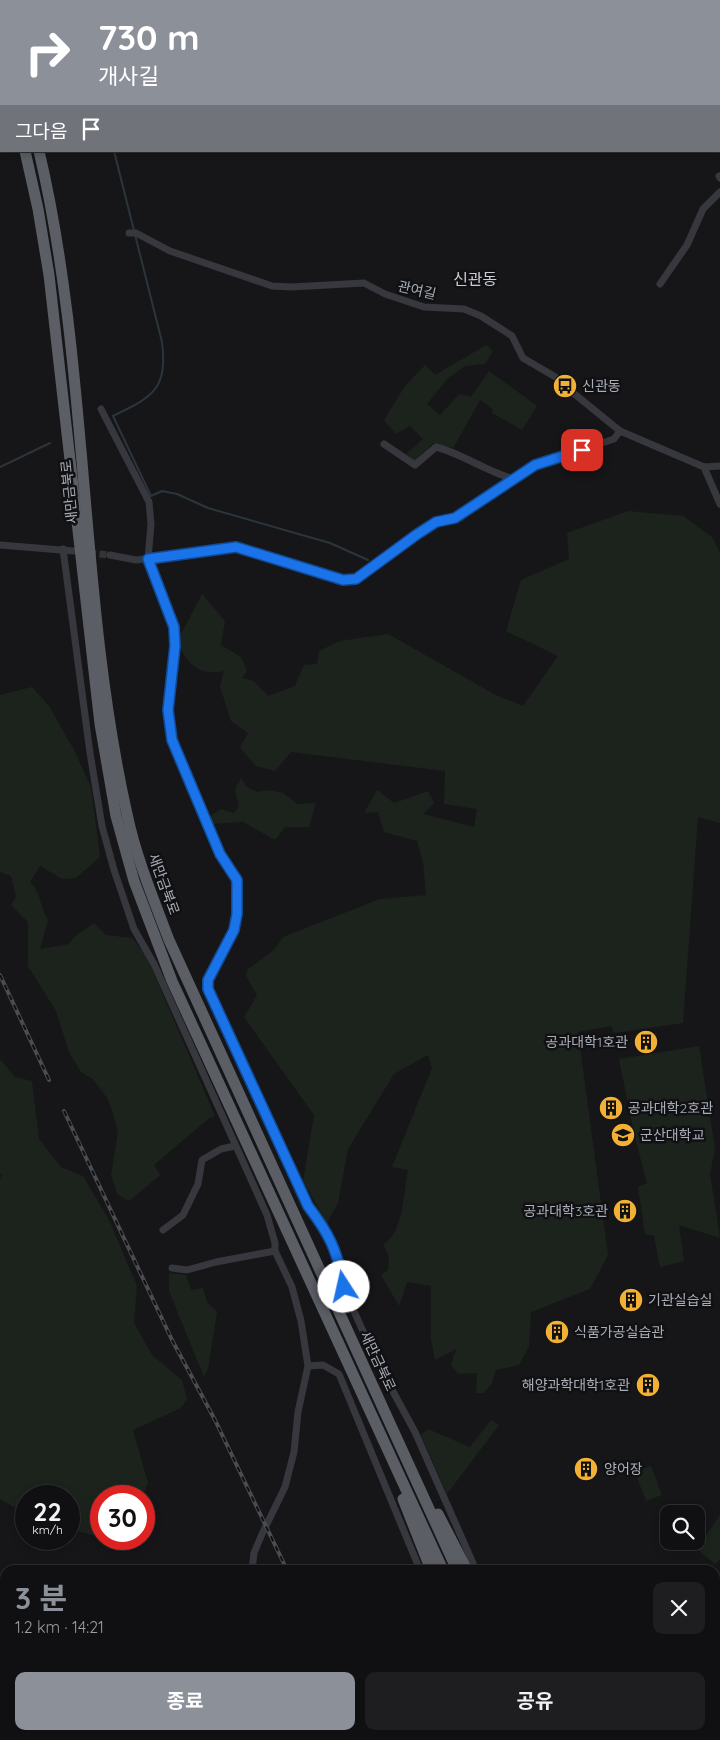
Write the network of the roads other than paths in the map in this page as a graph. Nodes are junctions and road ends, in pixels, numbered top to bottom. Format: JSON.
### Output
{"nodes":[{"id":1,"x":25,"y":152,"type":"edge"},
{"id":2,"x":39,"y":152,"type":"edge"},
{"id":3,"x":720,"y":192,"type":"edge"},
{"id":4,"x":132,"y":233,"type":"dead end"},
{"id":5,"x":660,"y":284,"type":"dead end"},
{"id":6,"x":100,"y":409,"type":"dead end"},
{"id":7,"x":620,"y":431,"type":"junction"},
{"id":8,"x":384,"y":444,"type":"dead end"},
{"id":9,"x":720,"y":466,"type":"edge"},
{"id":10,"x":704,"y":467,"type":"junction"},
{"id":11,"x":514,"y":479,"type":"junction"},
{"id":12,"x":720,"y":504,"type":"edge"},
{"id":13,"x":0,"y":545,"type":"edge"},
{"id":14,"x":63,"y":549,"type":"junction"},
{"id":15,"x":73,"y":551,"type":"dead end"},
{"id":16,"x":110,"y":555,"type":"tunnel mouth"},
{"id":17,"x":148,"y":559,"type":"junction"},
{"id":18,"x":235,"y":1146,"type":"junction"},
{"id":19,"x":163,"y":1230,"type":"dead end"},
{"id":20,"x":275,"y":1251,"type":"junction"},
{"id":21,"x":172,"y":1268,"type":"dead end"},
{"id":22,"x":308,"y":1366,"type":"junction"},
{"id":23,"x":392,"y":1456,"type":"junction"},
{"id":24,"x":417,"y":1483,"type":"junction"},
{"id":25,"x":253,"y":1565,"type":"edge"},
{"id":26,"x":418,"y":1565,"type":"edge"},
{"id":27,"x":429,"y":1565,"type":"edge"},
{"id":28,"x":441,"y":1565,"type":"edge"},
{"id":29,"x":455,"y":1565,"type":"edge"},
{"id":30,"x":465,"y":1565,"type":"edge"},
{"id":31,"x":474,"y":1565,"type":"edge"}],
"edges":[{"from":1,"to":23,"type":"highway","name":"새만금북로"},
{"from":2,"to":24,"type":"highway","name":"새만금북로"},
{"from":3,"to":5,"type":"street"},
{"from":4,"to":7,"type":"street","name":"관여길"},
{"from":6,"to":17,"type":"street"},
{"from":7,"to":10,"type":"street","name":"관여길"},
{"from":7,"to":11,"type":"street"},
{"from":8,"to":11,"type":"street"},
{"from":9,"to":10,"type":"street","name":"관여길"},
{"from":10,"to":12,"type":"street"},
{"from":11,"to":17,"type":"street"},
{"from":13,"to":14,"type":"street"},
{"from":14,"to":15,"type":"street"},
{"from":14,"to":18,"type":"street"},
{"from":16,"to":17,"type":"street"},
{"from":17,"to":31,"type":"street"},
{"from":18,"to":19,"type":"street"},
{"from":18,"to":20,"type":"street"},
{"from":20,"to":21,"type":"street"},
{"from":20,"to":22,"type":"street"},
{"from":22,"to":25,"type":"street"},
{"from":22,"to":26,"type":"street"},
{"from":23,"to":27,"type":"highway"},
{"from":23,"to":28,"type":"highway","name":"새만금북로"},
{"from":24,"to":29,"type":"highway","name":"새만금북로"},
{"from":24,"to":30,"type":"highway"}]}
